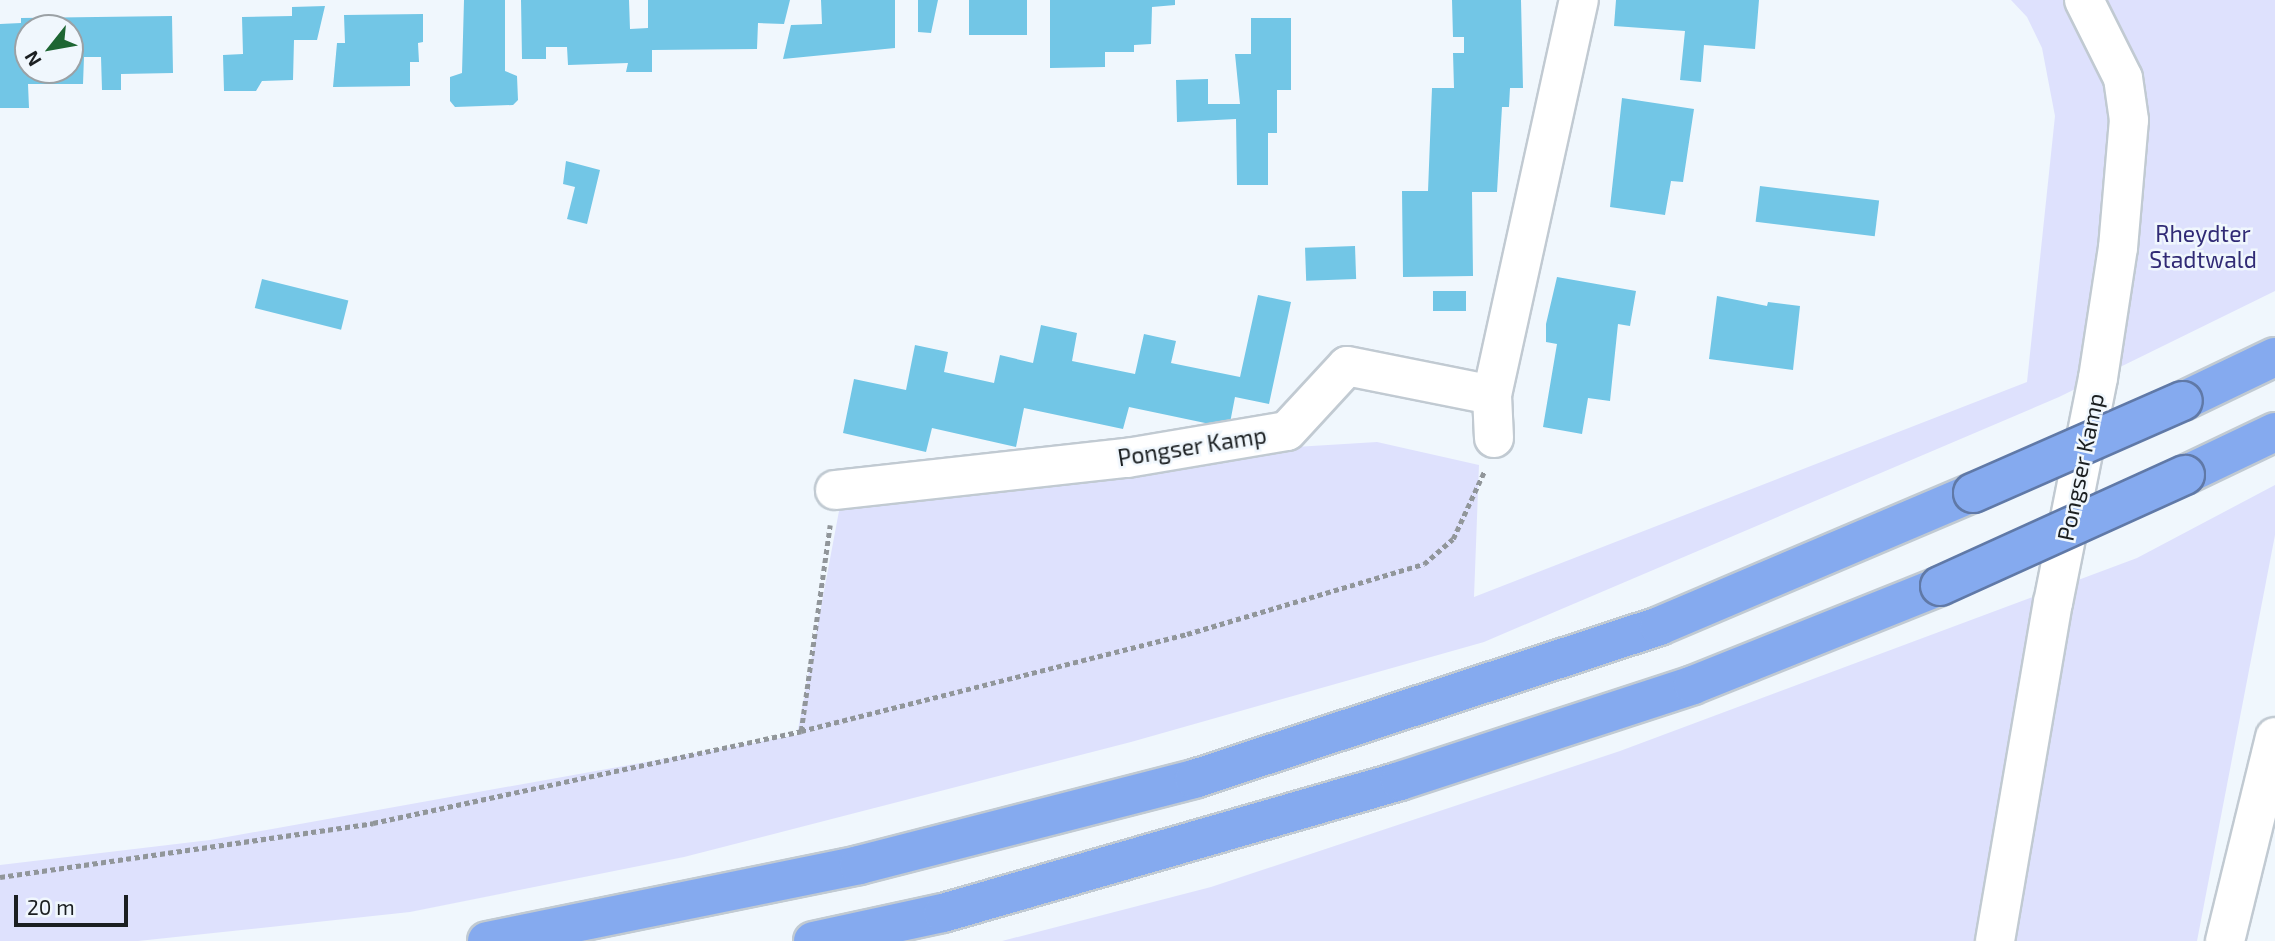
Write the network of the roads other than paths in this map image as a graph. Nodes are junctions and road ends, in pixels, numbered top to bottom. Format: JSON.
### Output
{"nodes":[{"id":1,"x":1579,"y":0,"type":"edge"},
{"id":2,"x":2084,"y":0,"type":"edge"},
{"id":3,"x":2275,"y":357,"type":"edge"},
{"id":4,"x":1492,"y":395,"type":"junction"},
{"id":5,"x":2275,"y":432,"type":"edge"},
{"id":6,"x":1494,"y":438,"type":"road end"},
{"id":7,"x":835,"y":490,"type":"road end"},
{"id":8,"x":2275,"y":737,"type":"edge"},
{"id":9,"x":487,"y":941,"type":"edge"},
{"id":10,"x":813,"y":941,"type":"edge"},
{"id":11,"x":1995,"y":941,"type":"edge"},
{"id":12,"x":2225,"y":941,"type":"edge"}],
"edges":[{"from":1,"to":4,"type":"street"},
{"from":2,"to":11,"type":"street","name":"Pongser Kamp"},
{"from":3,"to":9,"type":"highway","bridge":true},
{"from":4,"to":6,"type":"street"},
{"from":4,"to":7,"type":"street","name":"Pongser Kamp"},
{"from":5,"to":10,"type":"highway","bridge":true},
{"from":8,"to":12,"type":"street"}]}
